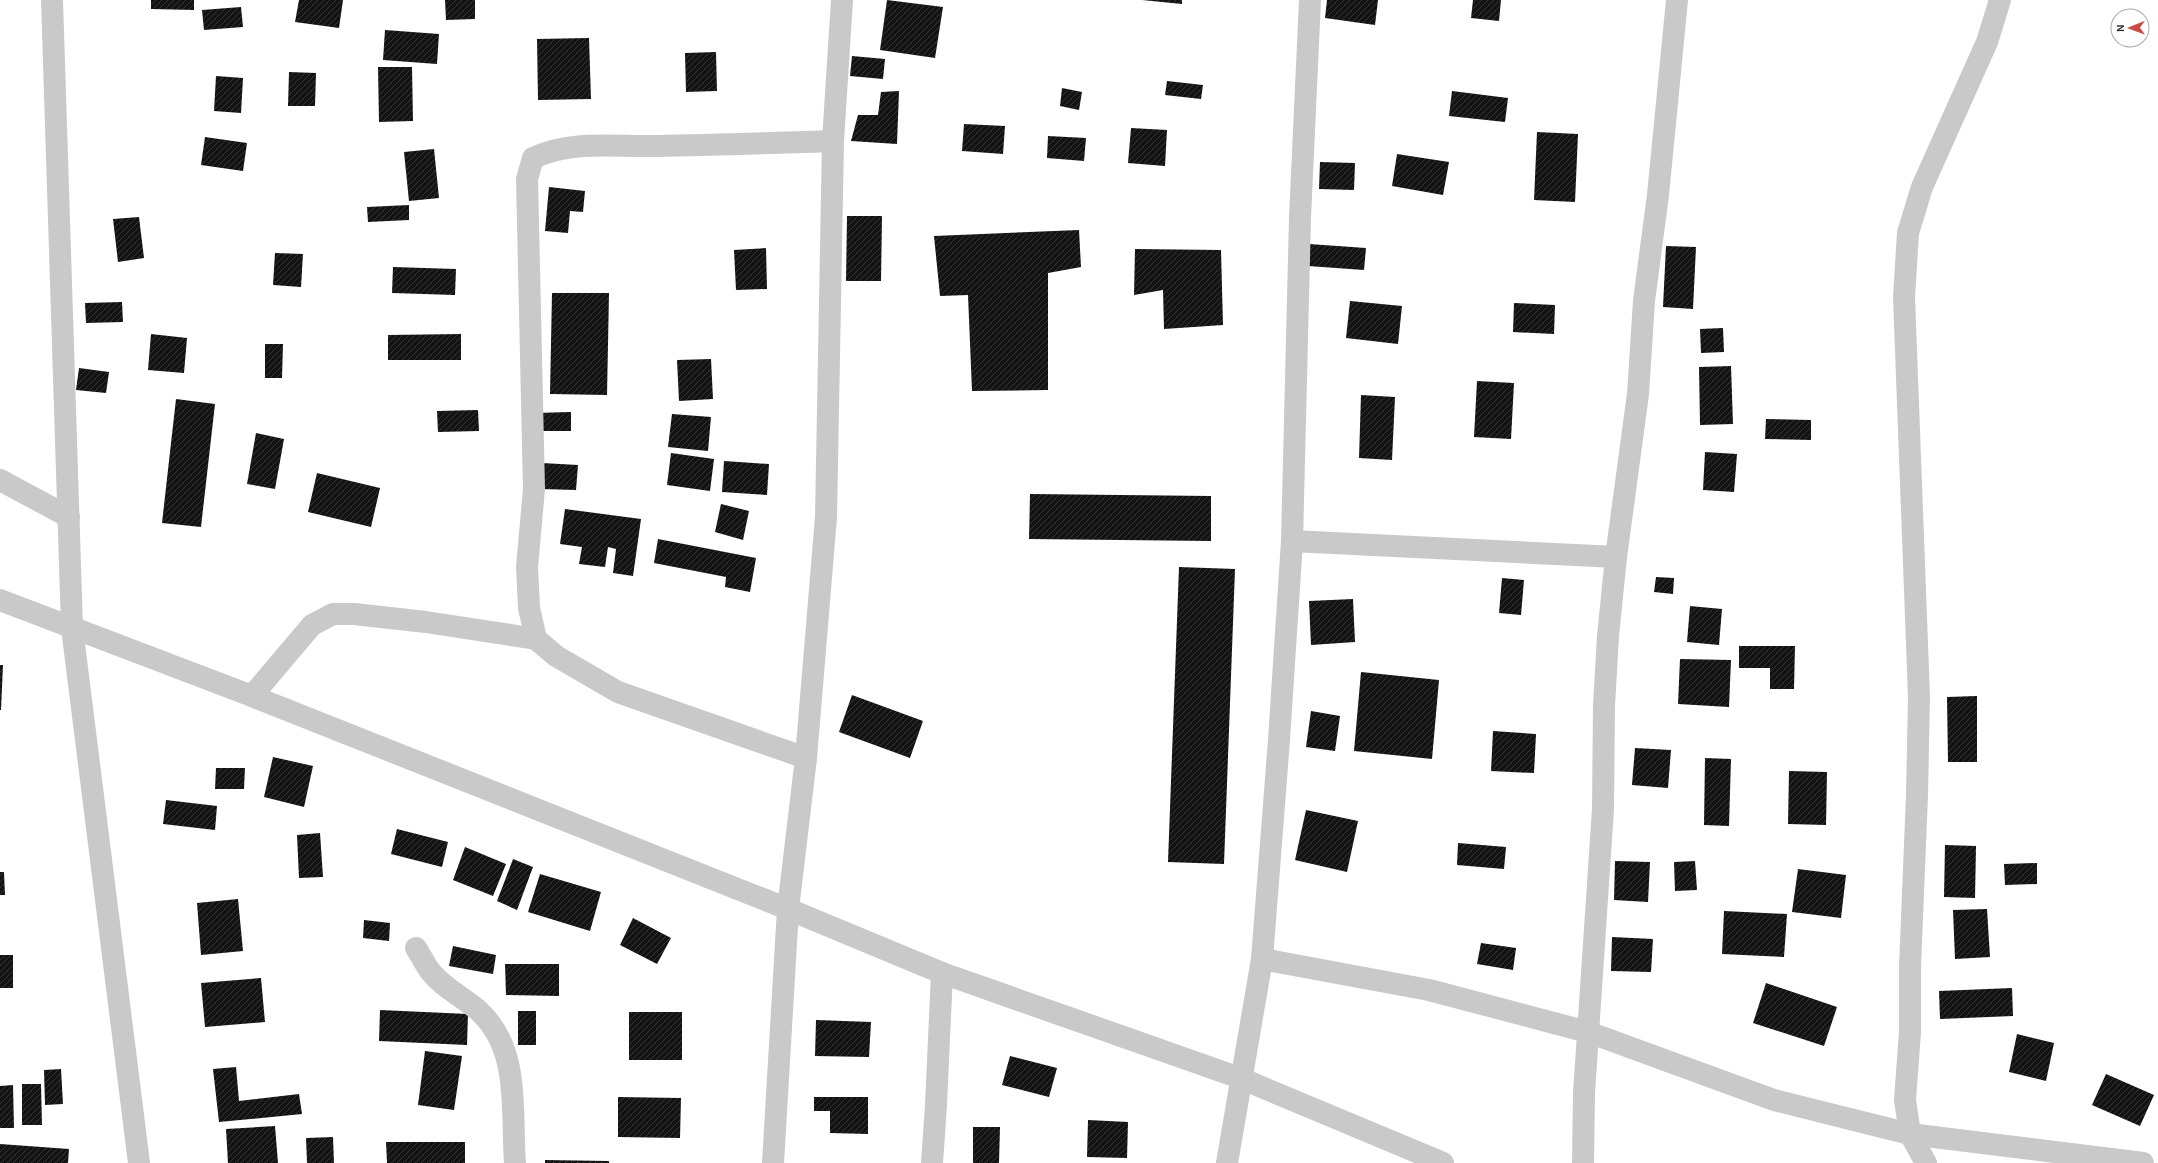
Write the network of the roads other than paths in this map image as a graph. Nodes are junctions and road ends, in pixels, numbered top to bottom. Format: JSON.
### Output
{"nodes":[{"id":1,"x":52,"y":0,"type":"edge"},
{"id":2,"x":842,"y":0,"type":"edge"},
{"id":3,"x":1310,"y":0,"type":"edge"},
{"id":4,"x":1677,"y":0,"type":"edge"},
{"id":5,"x":2000,"y":0,"type":"edge"},
{"id":6,"x":834,"y":141,"type":"junction"},
{"id":7,"x":0,"y":480,"type":"edge"},
{"id":8,"x":69,"y":517,"type":"junction"},
{"id":9,"x":1292,"y":541,"type":"junction"},
{"id":10,"x":1616,"y":557,"type":"junction"},
{"id":11,"x":0,"y":600,"type":"edge"},
{"id":12,"x":72,"y":628,"type":"junction"},
{"id":13,"x":536,"y":639,"type":"junction"},
{"id":14,"x":252,"y":696,"type":"junction"},
{"id":15,"x":806,"y":758,"type":"junction"},
{"id":16,"x":788,"y":909,"type":"junction"},
{"id":17,"x":416,"y":948,"type":"dead end"},
{"id":18,"x":1262,"y":959,"type":"junction"},
{"id":19,"x":942,"y":973,"type":"junction"},
{"id":20,"x":1588,"y":1032,"type":"junction"},
{"id":21,"x":1240,"y":1078,"type":"junction"},
{"id":22,"x":1910,"y":1134,"type":"junction"},
{"id":23,"x":139,"y":1163,"type":"edge"},
{"id":24,"x":515,"y":1163,"type":"edge"},
{"id":25,"x":772,"y":1163,"type":"edge"},
{"id":26,"x":932,"y":1163,"type":"edge"},
{"id":27,"x":1227,"y":1163,"type":"edge"},
{"id":28,"x":1442,"y":1163,"type":"edge"},
{"id":29,"x":1583,"y":1163,"type":"edge"},
{"id":30,"x":1926,"y":1163,"type":"edge"},
{"id":31,"x":2143,"y":1163,"type":"edge"}],
"edges":[{"from":1,"to":8,"type":"street"},
{"from":2,"to":6,"type":"street"},
{"from":3,"to":9,"type":"street"},
{"from":4,"to":10,"type":"street"},
{"from":5,"to":22,"type":"street"},
{"from":6,"to":13,"type":"street"},
{"from":6,"to":15,"type":"street"},
{"from":7,"to":8,"type":"street"},
{"from":8,"to":12,"type":"street"},
{"from":9,"to":10,"type":"street"},
{"from":9,"to":18,"type":"street"},
{"from":10,"to":20,"type":"street"},
{"from":11,"to":12,"type":"street"},
{"from":12,"to":14,"type":"street"},
{"from":12,"to":23,"type":"street"},
{"from":13,"to":14,"type":"street"},
{"from":13,"to":15,"type":"street"},
{"from":14,"to":16,"type":"street"},
{"from":15,"to":16,"type":"street"},
{"from":16,"to":19,"type":"street"},
{"from":16,"to":25,"type":"street"},
{"from":17,"to":24,"type":"street"},
{"from":18,"to":20,"type":"street"},
{"from":18,"to":21,"type":"street"},
{"from":19,"to":21,"type":"street"},
{"from":19,"to":26,"type":"street"},
{"from":20,"to":22,"type":"street"},
{"from":20,"to":29,"type":"street"},
{"from":21,"to":27,"type":"street"},
{"from":21,"to":28,"type":"street"},
{"from":22,"to":30,"type":"street"},
{"from":22,"to":31,"type":"street"}]}
